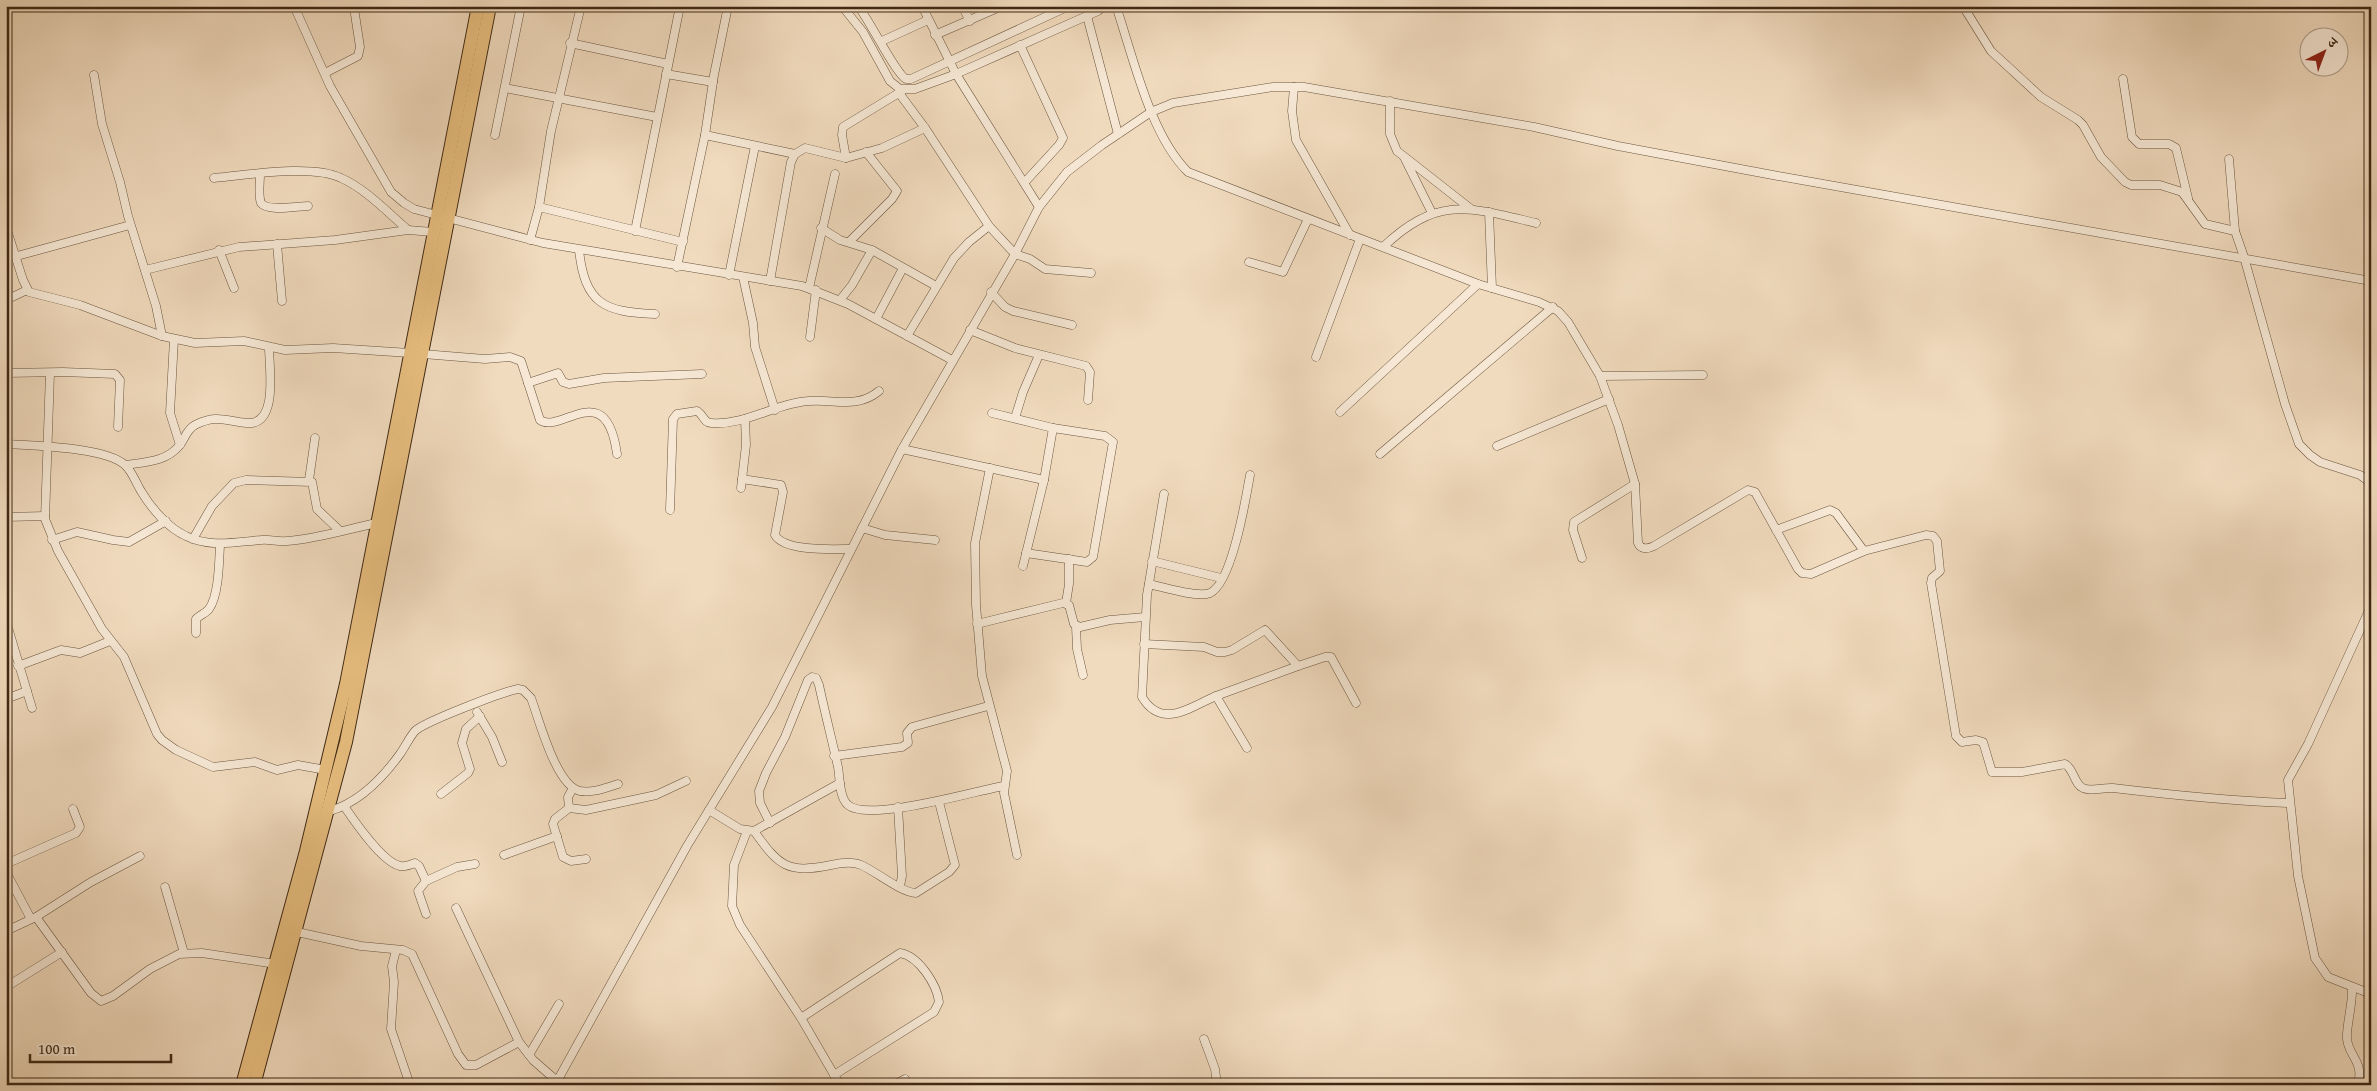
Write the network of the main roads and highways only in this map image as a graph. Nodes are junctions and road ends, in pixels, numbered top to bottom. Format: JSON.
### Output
{"nodes":[{"id":1,"x":478,"y":6,"type":"edge"},
{"id":2,"x":490,"y":6,"type":"edge"},
{"id":3,"x":443,"y":217,"type":"junction"},
{"id":4,"x":417,"y":354,"type":"junction"},
{"id":5,"x":242,"y":1085,"type":"edge"},
{"id":6,"x":254,"y":1085,"type":"edge"}],
"edges":[{"from":1,"to":3,"type":"highway"},
{"from":2,"to":3,"type":"highway"},
{"from":3,"to":4,"type":"highway"},
{"from":3,"to":4,"type":"highway"},
{"from":4,"to":5,"type":"highway"},
{"from":4,"to":6,"type":"highway"}]}
